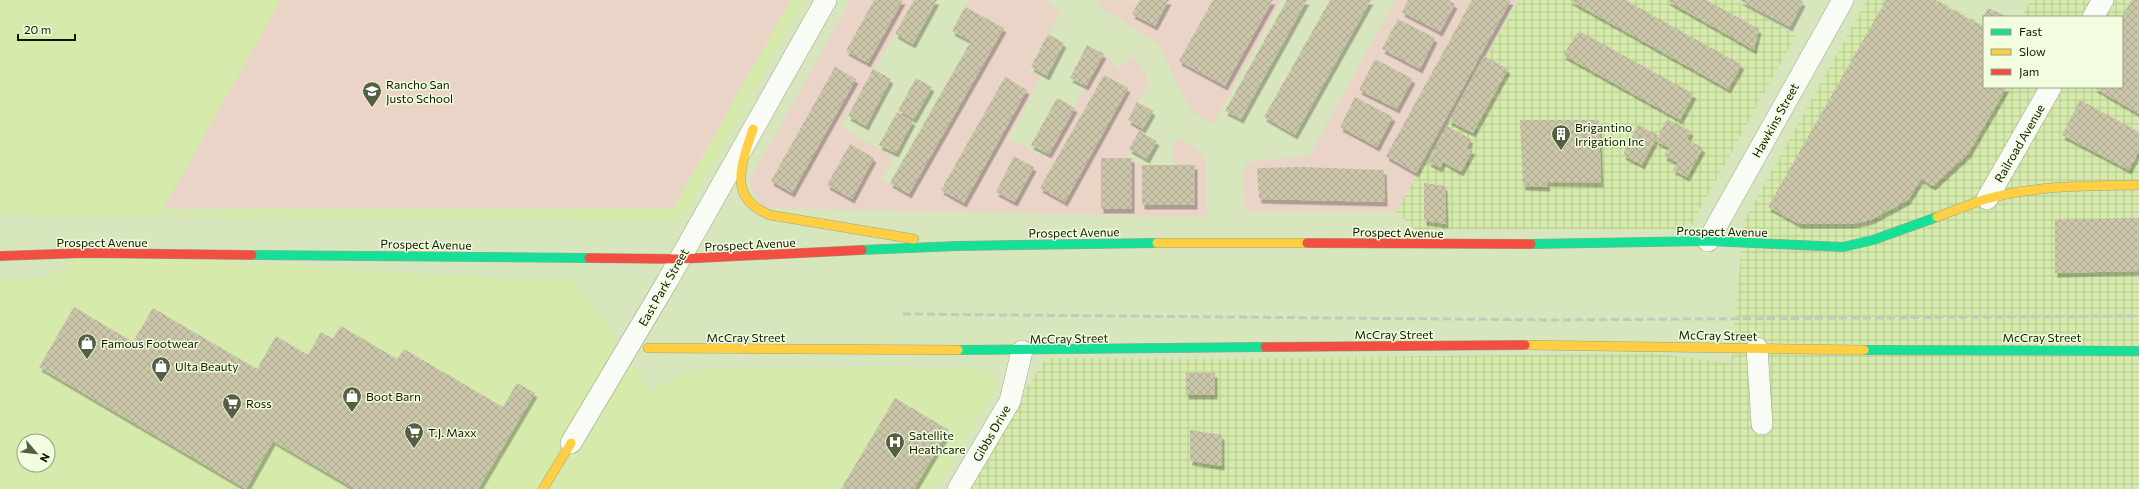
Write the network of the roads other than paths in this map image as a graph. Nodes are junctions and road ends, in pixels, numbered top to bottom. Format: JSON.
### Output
{"nodes":[{"id":1,"x":826,"y":0,"type":"edge"},
{"id":2,"x":1843,"y":0,"type":"edge"},
{"id":3,"x":2103,"y":0,"type":"edge"},
{"id":4,"x":2094,"y":16,"type":"edge"},
{"id":5,"x":2050,"y":88,"type":"edge"},
{"id":6,"x":753,"y":129,"type":"junction"},
{"id":7,"x":2139,"y":185,"type":"edge"},
{"id":8,"x":1987,"y":199,"type":"junction"},
{"id":9,"x":1708,"y":241,"type":"junction"},
{"id":10,"x":957,"y":246,"type":"junction"},
{"id":11,"x":0,"y":256,"type":"edge"},
{"id":12,"x":679,"y":259,"type":"junction"},
{"id":13,"x":648,"y":348,"type":"dead end"},
{"id":14,"x":1757,"y":348,"type":"junction"},
{"id":15,"x":1022,"y":350,"type":"junction"},
{"id":16,"x":2139,"y":351,"type":"edge"},
{"id":17,"x":1762,"y":424,"type":"dead end"},
{"id":18,"x":571,"y":443,"type":"joint"},
{"id":19,"x":543,"y":489,"type":"edge"},
{"id":20,"x":958,"y":489,"type":"edge"}],
"edges":[{"from":1,"to":6,"type":"street","name":"East Park Street"},
{"from":2,"to":9,"type":"street","name":"Hawkins Street"},
{"from":3,"to":4,"type":"street"},
{"from":5,"to":8,"type":"street","name":"Railroad Avenue"},
{"from":6,"to":10,"type":"street"},
{"from":6,"to":12,"type":"street","name":"East Park Street"},
{"from":7,"to":8,"type":"street","name":"Prospect Avenue"},
{"from":8,"to":9,"type":"street","name":"Prospect Avenue"},
{"from":9,"to":10,"type":"street","name":"Prospect Avenue"},
{"from":10,"to":12,"type":"street","name":"Prospect Avenue"},
{"from":11,"to":12,"type":"street","name":"Prospect Avenue"},
{"from":12,"to":18,"type":"street","name":"East Park Street"},
{"from":13,"to":15,"type":"street","name":"McCray Street"},
{"from":14,"to":15,"type":"street","name":"McCray Street"},
{"from":14,"to":16,"type":"street","name":"McCray Street"},
{"from":14,"to":17,"type":"street"},
{"from":15,"to":20,"type":"street","name":"Gibbs Drive"},
{"from":18,"to":19,"type":"street","name":"East Park Street"}]}
